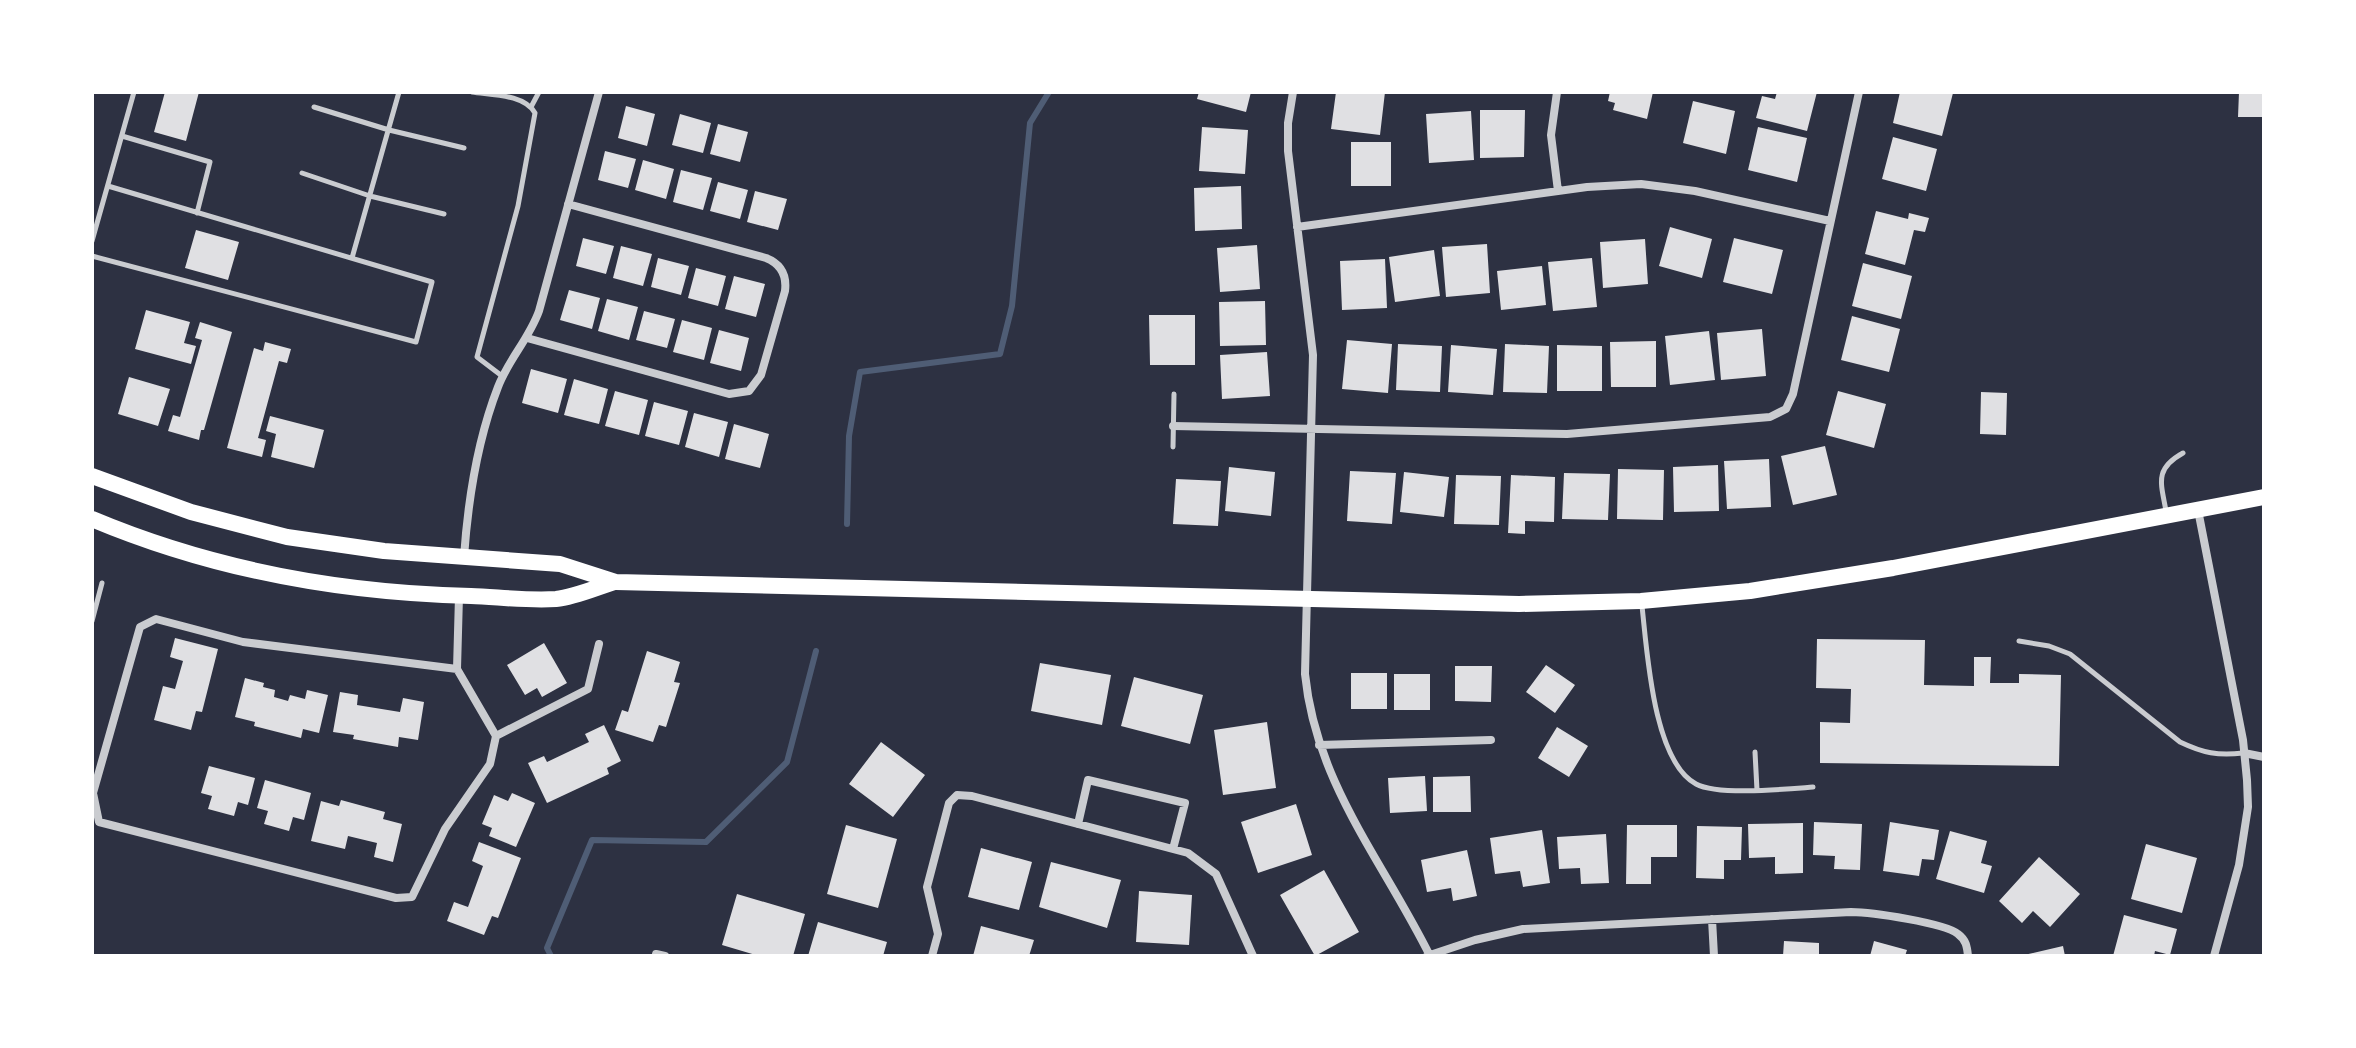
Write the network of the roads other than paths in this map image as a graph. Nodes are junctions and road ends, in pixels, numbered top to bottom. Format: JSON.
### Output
{"nodes":[{"id":1,"x":134,"y":92,"type":"edge"},
{"id":2,"x":399,"y":92,"type":"edge"},
{"id":3,"x":472,"y":92,"type":"edge"},
{"id":4,"x":539,"y":92,"type":"edge"},
{"id":5,"x":599,"y":92,"type":"edge"},
{"id":6,"x":1293,"y":92,"type":"edge"},
{"id":7,"x":1557,"y":92,"type":"edge"},
{"id":8,"x":1859,"y":92,"type":"edge"},
{"id":9,"x":314,"y":107,"type":"dead end"},
{"id":10,"x":531,"y":107,"type":"junction"},
{"id":11,"x":389,"y":130,"type":"junction"},
{"id":12,"x":122,"y":136,"type":"junction"},
{"id":13,"x":464,"y":148,"type":"dead end"},
{"id":14,"x":302,"y":173,"type":"dead end"},
{"id":15,"x":108,"y":186,"type":"junction"},
{"id":16,"x":1558,"y":191,"type":"junction"},
{"id":17,"x":370,"y":196,"type":"junction"},
{"id":18,"x":568,"y":204,"type":"junction"},
{"id":19,"x":197,"y":213,"type":"junction"},
{"id":20,"x":444,"y":214,"type":"dead end"},
{"id":21,"x":1830,"y":221,"type":"junction"},
{"id":22,"x":1297,"y":227,"type":"junction"},
{"id":23,"x":92,"y":241,"type":"edge"},
{"id":24,"x":92,"y":256,"type":"edge"},
{"id":25,"x":352,"y":258,"type":"junction"},
{"id":26,"x":527,"y":338,"type":"junction"},
{"id":27,"x":502,"y":376,"type":"junction"},
{"id":28,"x":1174,"y":394,"type":"dead end"},
{"id":29,"x":1173,"y":426,"type":"junction"},
{"id":30,"x":1312,"y":429,"type":"junction"},
{"id":31,"x":1173,"y":447,"type":"dead end"},
{"id":32,"x":2183,"y":453,"type":"dead end"},
{"id":33,"x":92,"y":476,"type":"edge"},
{"id":34,"x":2264,"y":497,"type":"edge"},
{"id":35,"x":2198,"y":510,"type":"junction"},
{"id":36,"x":2167,"y":516,"type":"junction"},
{"id":37,"x":92,"y":519,"type":"edge"},
{"id":38,"x":464,"y":558,"type":"junction"},
{"id":39,"x":616,"y":582,"type":"junction"},
{"id":40,"x":102,"y":583,"type":"dead end"},
{"id":41,"x":459,"y":596,"type":"junction"},
{"id":42,"x":1307,"y":598,"type":"junction"},
{"id":43,"x":1641,"y":601,"type":"junction"},
{"id":44,"x":92,"y":621,"type":"edge"},
{"id":45,"x":2019,"y":641,"type":"dead end"},
{"id":46,"x":599,"y":644,"type":"dead end"},
{"id":47,"x":457,"y":669,"type":"junction"},
{"id":48,"x":496,"y":736,"type":"junction"},
{"id":49,"x":1491,"y":740,"type":"dead end"},
{"id":50,"x":1319,"y":745,"type":"junction"},
{"id":51,"x":1755,"y":752,"type":"dead end"},
{"id":52,"x":2244,"y":753,"type":"junction"},
{"id":53,"x":2264,"y":757,"type":"edge"},
{"id":54,"x":1813,"y":787,"type":"dead end"},
{"id":55,"x":1757,"y":790,"type":"junction"},
{"id":56,"x":1078,"y":824,"type":"junction"},
{"id":57,"x":1173,"y":849,"type":"junction"},
{"id":58,"x":1712,"y":919,"type":"junction"},
{"id":59,"x":932,"y":956,"type":"edge"},
{"id":60,"x":1253,"y":956,"type":"edge"},
{"id":61,"x":1429,"y":956,"type":"edge"},
{"id":62,"x":1714,"y":956,"type":"edge"},
{"id":63,"x":1968,"y":956,"type":"edge"},
{"id":64,"x":2214,"y":956,"type":"edge"}],
"edges":[{"from":1,"to":12,"type":"lane"},
{"from":2,"to":11,"type":"lane"},
{"from":3,"to":10,"type":"lane"},
{"from":4,"to":10,"type":"lane"},
{"from":5,"to":18,"type":"street"},
{"from":6,"to":22,"type":"street"},
{"from":7,"to":16,"type":"street"},
{"from":8,"to":21,"type":"street"},
{"from":9,"to":11,"type":"lane"},
{"from":10,"to":27,"type":"lane"},
{"from":11,"to":13,"type":"lane"},
{"from":11,"to":17,"type":"lane"},
{"from":12,"to":15,"type":"lane"},
{"from":12,"to":19,"type":"lane"},
{"from":14,"to":17,"type":"lane"},
{"from":15,"to":19,"type":"lane"},
{"from":15,"to":23,"type":"lane"},
{"from":16,"to":21,"type":"street"},
{"from":16,"to":22,"type":"street"},
{"from":17,"to":20,"type":"lane"},
{"from":17,"to":25,"type":"lane"},
{"from":18,"to":26,"type":"street"},
{"from":18,"to":26,"type":"street"},
{"from":19,"to":25,"type":"lane"},
{"from":21,"to":30,"type":"street"},
{"from":22,"to":30,"type":"street"},
{"from":24,"to":25,"type":"lane"},
{"from":26,"to":27,"type":"street"},
{"from":27,"to":38,"type":"street"},
{"from":28,"to":29,"type":"lane"},
{"from":29,"to":30,"type":"street"},
{"from":29,"to":31,"type":"lane"},
{"from":30,"to":42,"type":"street"},
{"from":32,"to":36,"type":"lane"},
{"from":33,"to":38,"type":"main road"},
{"from":34,"to":35,"type":"main road"},
{"from":35,"to":36,"type":"main road"},
{"from":35,"to":52,"type":"street"},
{"from":36,"to":43,"type":"main road"},
{"from":37,"to":41,"type":"main road"},
{"from":38,"to":39,"type":"main road"},
{"from":39,"to":41,"type":"main road"},
{"from":39,"to":42,"type":"main road"},
{"from":40,"to":44,"type":"lane"},
{"from":41,"to":47,"type":"street"},
{"from":42,"to":43,"type":"main road"},
{"from":42,"to":50,"type":"street"},
{"from":43,"to":55,"type":"lane"},
{"from":45,"to":52,"type":"lane"},
{"from":46,"to":48,"type":"street"},
{"from":47,"to":48,"type":"street"},
{"from":47,"to":48,"type":"street"},
{"from":49,"to":50,"type":"street"},
{"from":50,"to":61,"type":"street"},
{"from":51,"to":55,"type":"lane"},
{"from":52,"to":53,"type":"street"},
{"from":52,"to":64,"type":"street"},
{"from":54,"to":55,"type":"lane"},
{"from":56,"to":57,"type":"street"},
{"from":56,"to":57,"type":"street"},
{"from":56,"to":59,"type":"street"},
{"from":57,"to":60,"type":"street"},
{"from":58,"to":61,"type":"street"},
{"from":58,"to":62,"type":"street"},
{"from":58,"to":63,"type":"street"}]}
